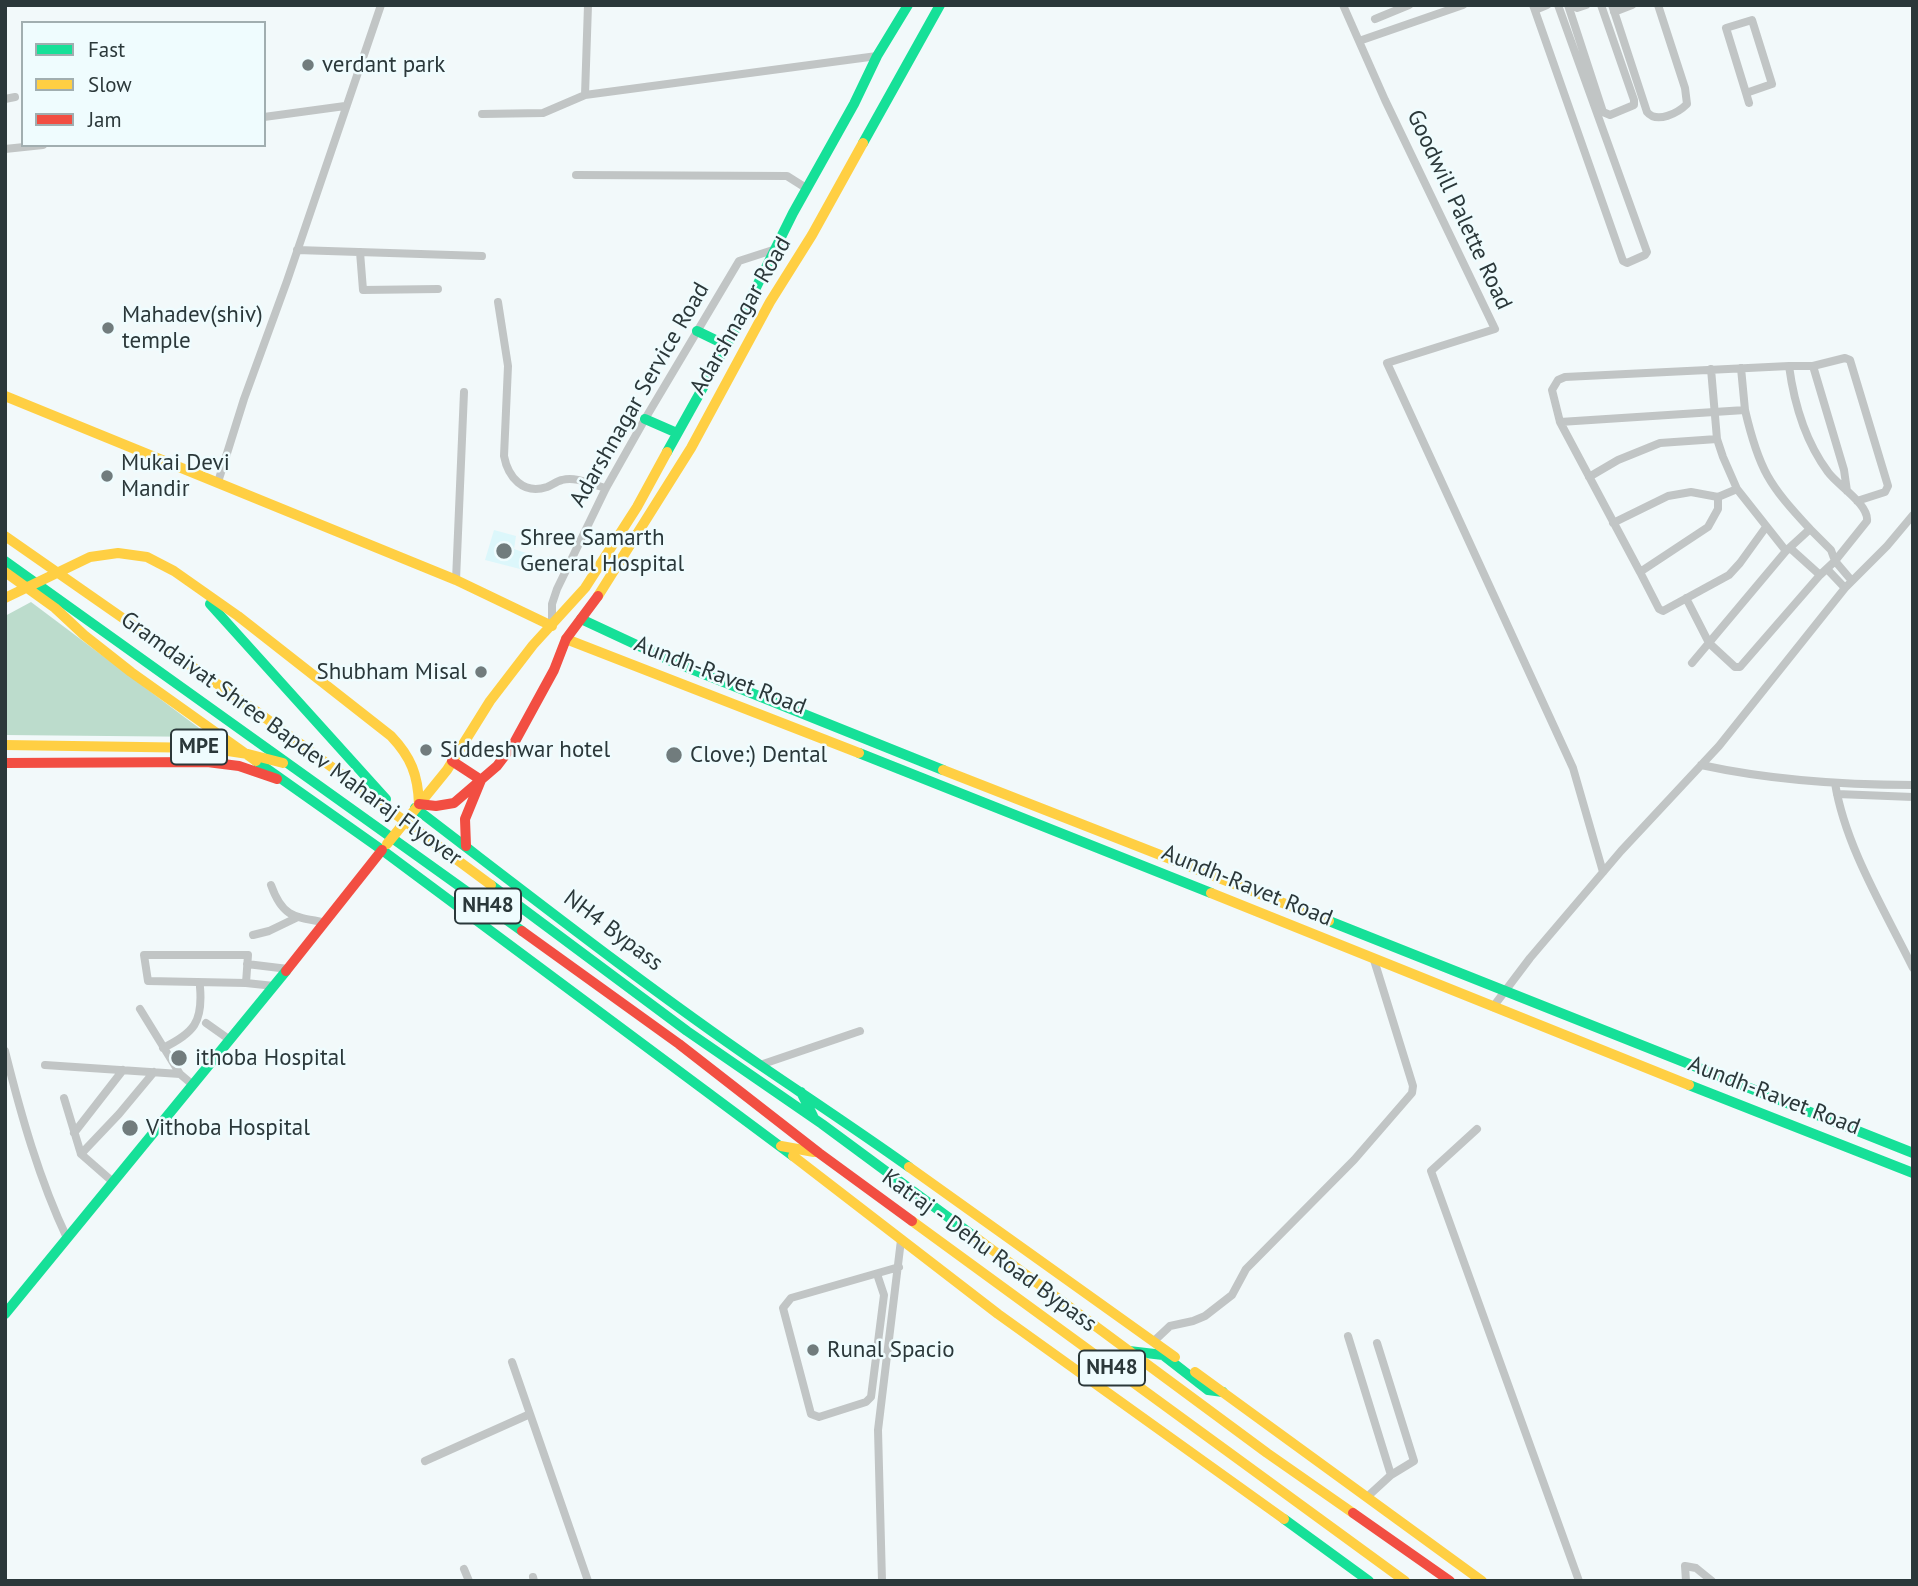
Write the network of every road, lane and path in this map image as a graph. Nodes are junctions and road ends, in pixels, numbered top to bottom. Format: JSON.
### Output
{"nodes":[{"id":1,"x":381,"y":5,"type":"edge"},
{"id":2,"x":588,"y":5,"type":"edge"},
{"id":3,"x":908,"y":5,"type":"edge"},
{"id":4,"x":940,"y":5,"type":"edge"},
{"id":5,"x":1343,"y":5,"type":"edge"},
{"id":6,"x":1409,"y":5,"type":"edge"},
{"id":7,"x":1463,"y":5,"type":"edge"},
{"id":8,"x":1548,"y":5,"type":"edge"},
{"id":9,"x":1558,"y":5,"type":"edge"},
{"id":10,"x":1568,"y":5,"type":"edge"},
{"id":11,"x":1601,"y":5,"type":"edge"},
{"id":12,"x":1632,"y":5,"type":"edge"},
{"id":13,"x":1658,"y":5,"type":"edge"},
{"id":14,"x":1534,"y":7,"type":"edge"},
{"id":15,"x":1613,"y":8,"type":"edge"},
{"id":16,"x":1375,"y":19,"type":"dead end"},
{"id":17,"x":1359,"y":41,"type":"junction"},
{"id":18,"x":877,"y":56,"type":"junction"},
{"id":19,"x":1746,"y":93,"type":"junction"},
{"id":20,"x":585,"y":95,"type":"junction"},
{"id":21,"x":15,"y":97,"type":"dead end"},
{"id":22,"x":5,"y":99,"type":"edge"},
{"id":23,"x":1749,"y":103,"type":"dead end"},
{"id":24,"x":345,"y":106,"type":"junction"},
{"id":25,"x":482,"y":114,"type":"dead end"},
{"id":26,"x":266,"y":117,"type":"edge"},
{"id":27,"x":24,"y":147,"type":"edge"},
{"id":28,"x":5,"y":149,"type":"edge"},
{"id":29,"x":576,"y":175,"type":"dead end"},
{"id":30,"x":806,"y":188,"type":"junction"},
{"id":31,"x":776,"y":249,"type":"junction"},
{"id":32,"x":297,"y":250,"type":"junction"},
{"id":33,"x":360,"y":252,"type":"junction"},
{"id":34,"x":482,"y":257,"type":"dead end"},
{"id":35,"x":438,"y":289,"type":"dead end"},
{"id":36,"x":498,"y":302,"type":"dead end"},
{"id":37,"x":697,"y":331,"type":"junction"},
{"id":38,"x":726,"y":345,"type":"junction"},
{"id":39,"x":1789,"y":366,"type":"junction"},
{"id":40,"x":1813,"y":366,"type":"junction"},
{"id":41,"x":1741,"y":368,"type":"junction"},
{"id":42,"x":1711,"y":369,"type":"junction"},
{"id":43,"x":464,"y":392,"type":"dead end"},
{"id":44,"x":5,"y":396,"type":"edge"},
{"id":45,"x":1745,"y":410,"type":"junction"},
{"id":46,"x":1714,"y":414,"type":"junction"},
{"id":47,"x":645,"y":419,"type":"junction"},
{"id":48,"x":1560,"y":422,"type":"junction"},
{"id":49,"x":677,"y":433,"type":"junction"},
{"id":50,"x":1717,"y":439,"type":"junction"},
{"id":51,"x":1589,"y":477,"type":"junction"},
{"id":52,"x":218,"y":481,"type":"junction"},
{"id":53,"x":606,"y":488,"type":"junction"},
{"id":54,"x":1737,"y":489,"type":"junction"},
{"id":55,"x":1847,"y":491,"type":"junction"},
{"id":56,"x":1718,"y":497,"type":"junction"},
{"id":57,"x":1857,"y":500,"type":"junction"},
{"id":58,"x":1913,"y":514,"type":"edge"},
{"id":59,"x":1613,"y":523,"type":"junction"},
{"id":60,"x":1766,"y":527,"type":"junction"},
{"id":61,"x":1810,"y":529,"type":"junction"},
{"id":62,"x":5,"y":536,"type":"edge"},
{"id":63,"x":1788,"y":550,"type":"junction"},
{"id":64,"x":5,"y":561,"type":"edge"},
{"id":65,"x":1835,"y":561,"type":"junction"},
{"id":66,"x":5,"y":572,"type":"edge"},
{"id":67,"x":1640,"y":572,"type":"junction"},
{"id":68,"x":1823,"y":572,"type":"junction"},
{"id":69,"x":184,"y":578,"type":"junction"},
{"id":70,"x":456,"y":580,"type":"junction"},
{"id":71,"x":1853,"y":581,"type":"junction"},
{"id":72,"x":1845,"y":588,"type":"junction"},
{"id":73,"x":38,"y":589,"type":"junction"},
{"id":74,"x":5,"y":598,"type":"edge"},
{"id":75,"x":1686,"y":598,"type":"junction"},
{"id":76,"x":581,"y":619,"type":"junction"},
{"id":77,"x":552,"y":626,"type":"junction"},
{"id":78,"x":566,"y":639,"type":"junction"},
{"id":79,"x":1709,"y":643,"type":"junction"},
{"id":80,"x":1692,"y":663,"type":"dead end"},
{"id":81,"x":5,"y":745,"type":"edge"},
{"id":82,"x":452,"y":761,"type":"junction"},
{"id":83,"x":5,"y":763,"type":"edge"},
{"id":84,"x":1701,"y":765,"type":"junction"},
{"id":85,"x":297,"y":768,"type":"junction"},
{"id":86,"x":283,"y":780,"type":"junction"},
{"id":87,"x":481,"y":780,"type":"junction"},
{"id":88,"x":1835,"y":783,"type":"junction"},
{"id":89,"x":1913,"y":786,"type":"edge"},
{"id":90,"x":1837,"y":794,"type":"junction"},
{"id":91,"x":1913,"y":797,"type":"edge"},
{"id":92,"x":417,"y":806,"type":"junction"},
{"id":93,"x":407,"y":823,"type":"junction"},
{"id":94,"x":466,"y":846,"type":"junction"},
{"id":95,"x":382,"y":850,"type":"junction"},
{"id":96,"x":1603,"y":872,"type":"junction"},
{"id":97,"x":271,"y":886,"type":"dead end"},
{"id":98,"x":296,"y":918,"type":"junction"},
{"id":99,"x":323,"y":922,"type":"junction"},
{"id":100,"x":253,"y":935,"type":"dead end"},
{"id":101,"x":1374,"y":960,"type":"junction"},
{"id":102,"x":247,"y":964,"type":"junction"},
{"id":103,"x":1913,"y":968,"type":"edge"},
{"id":104,"x":288,"y":969,"type":"junction"},
{"id":105,"x":246,"y":983,"type":"junction"},
{"id":106,"x":274,"y":986,"type":"junction"},
{"id":107,"x":200,"y":987,"type":"dead end"},
{"id":108,"x":1505,"y":990,"type":"junction"},
{"id":109,"x":1493,"y":1007,"type":"junction"},
{"id":110,"x":140,"y":1009,"type":"dead end"},
{"id":111,"x":206,"y":1023,"type":"dead end"},
{"id":112,"x":860,"y":1031,"type":"dead end"},
{"id":113,"x":230,"y":1040,"type":"junction"},
{"id":114,"x":163,"y":1048,"type":"junction"},
{"id":115,"x":5,"y":1051,"type":"edge"},
{"id":116,"x":45,"y":1065,"type":"dead end"},
{"id":117,"x":760,"y":1065,"type":"junction"},
{"id":118,"x":123,"y":1070,"type":"junction"},
{"id":119,"x":154,"y":1072,"type":"junction"},
{"id":120,"x":180,"y":1074,"type":"junction"},
{"id":121,"x":193,"y":1085,"type":"junction"},
{"id":122,"x":801,"y":1092,"type":"junction"},
{"id":123,"x":783,"y":1097,"type":"joint"},
{"id":124,"x":64,"y":1098,"type":"dead end"},
{"id":125,"x":814,"y":1118,"type":"junction"},
{"id":126,"x":1477,"y":1129,"type":"dead end"},
{"id":127,"x":74,"y":1133,"type":"junction"},
{"id":128,"x":781,"y":1146,"type":"junction"},
{"id":129,"x":819,"y":1153,"type":"junction"},
{"id":130,"x":1913,"y":1153,"type":"edge"},
{"id":131,"x":81,"y":1154,"type":"junction"},
{"id":132,"x":1913,"y":1173,"type":"edge"},
{"id":133,"x":113,"y":1182,"type":"junction"},
{"id":134,"x":67,"y":1238,"type":"junction"},
{"id":135,"x":901,"y":1240,"type":"junction"},
{"id":136,"x":899,"y":1267,"type":"junction"},
{"id":137,"x":877,"y":1274,"type":"junction"},
{"id":138,"x":6,"y":1312,"type":"edge"},
{"id":139,"x":1348,"y":1336,"type":"dead end"},
{"id":140,"x":1153,"y":1342,"type":"junction"},
{"id":141,"x":1377,"y":1343,"type":"dead end"},
{"id":142,"x":1128,"y":1351,"type":"junction"},
{"id":143,"x":512,"y":1362,"type":"dead end"},
{"id":144,"x":1223,"y":1392,"type":"junction"},
{"id":145,"x":530,"y":1414,"type":"junction"},
{"id":146,"x":425,"y":1461,"type":"dead end"},
{"id":147,"x":1391,"y":1475,"type":"junction"},
{"id":148,"x":1367,"y":1497,"type":"junction"},
{"id":149,"x":464,"y":1569,"type":"dead end"},
{"id":150,"x":469,"y":1581,"type":"edge"},
{"id":151,"x":588,"y":1581,"type":"edge"},
{"id":152,"x":882,"y":1581,"type":"edge"},
{"id":153,"x":1369,"y":1581,"type":"edge"},
{"id":154,"x":1405,"y":1581,"type":"edge"},
{"id":155,"x":1450,"y":1581,"type":"edge"},
{"id":156,"x":1482,"y":1581,"type":"edge"},
{"id":157,"x":1579,"y":1581,"type":"edge"},
{"id":158,"x":1686,"y":1581,"type":"edge"},
{"id":159,"x":1712,"y":1581,"type":"edge"}],
"edges":[{"from":1,"to":24,"type":"street"},
{"from":2,"to":20,"type":"street"},
{"from":3,"to":18,"type":"main road","name":"Adarshnagar Road"},
{"from":4,"to":76,"type":"main road","name":"Adarshnagar Road"},
{"from":5,"to":17,"type":"street","name":"Goodwill Palette Road"},
{"from":6,"to":16,"type":"street"},
{"from":7,"to":17,"type":"street"},
{"from":8,"to":14,"type":"street"},
{"from":9,"to":14,"type":"street"},
{"from":10,"to":11,"type":"street"},
{"from":12,"to":15,"type":"street"},
{"from":13,"to":15,"type":"street"},
{"from":17,"to":96,"type":"street","name":"Goodwill Palette Road"},
{"from":18,"to":20,"type":"street"},
{"from":18,"to":30,"type":"main road","name":"Adarshnagar Road"},
{"from":19,"to":19,"type":"street"},
{"from":19,"to":23,"type":"street"},
{"from":20,"to":25,"type":"street"},
{"from":21,"to":22,"type":"street"},
{"from":24,"to":26,"type":"street"},
{"from":24,"to":32,"type":"street"},
{"from":27,"to":28,"type":"street"},
{"from":29,"to":30,"type":"street"},
{"from":30,"to":31,"type":"main road","name":"Adarshnagar Road"},
{"from":31,"to":37,"type":"street","name":"Adarshnagar Service Road"},
{"from":31,"to":38,"type":"main road","name":"Adarshnagar Road"},
{"from":32,"to":33,"type":"street"},
{"from":32,"to":52,"type":"street"},
{"from":33,"to":34,"type":"street"},
{"from":33,"to":35,"type":"street"},
{"from":36,"to":53,"type":"street"},
{"from":37,"to":38,"type":"main road"},
{"from":37,"to":47,"type":"street","name":"Adarshnagar Service Road"},
{"from":38,"to":49,"type":"main road","name":"Adarshnagar Road"},
{"from":39,"to":40,"type":"street"},
{"from":39,"to":41,"type":"street"},
{"from":39,"to":55,"type":"street"},
{"from":40,"to":55,"type":"street"},
{"from":40,"to":57,"type":"street"},
{"from":41,"to":42,"type":"street"},
{"from":41,"to":45,"type":"street"},
{"from":42,"to":46,"type":"street"},
{"from":42,"to":48,"type":"street"},
{"from":43,"to":70,"type":"street"},
{"from":44,"to":52,"type":"main road"},
{"from":45,"to":46,"type":"street"},
{"from":45,"to":61,"type":"street"},
{"from":46,"to":48,"type":"street"},
{"from":46,"to":50,"type":"street"},
{"from":47,"to":49,"type":"main road"},
{"from":47,"to":53,"type":"street","name":"Adarshnagar Service Road"},
{"from":48,"to":51,"type":"street"},
{"from":49,"to":77,"type":"main road","name":"Adarshnagar Road"},
{"from":50,"to":51,"type":"street"},
{"from":50,"to":54,"type":"street"},
{"from":51,"to":59,"type":"street"},
{"from":52,"to":70,"type":"main road"},
{"from":53,"to":77,"type":"street","name":"Adarshnagar Service Road"},
{"from":54,"to":56,"type":"street"},
{"from":54,"to":60,"type":"street"},
{"from":55,"to":57,"type":"street"},
{"from":56,"to":59,"type":"street"},
{"from":56,"to":67,"type":"street"},
{"from":57,"to":65,"type":"street"},
{"from":58,"to":71,"type":"street"},
{"from":59,"to":67,"type":"street"},
{"from":60,"to":63,"type":"street"},
{"from":60,"to":75,"type":"street"},
{"from":61,"to":63,"type":"street"},
{"from":61,"to":65,"type":"street"},
{"from":62,"to":93,"type":"main road","name":"Gramdaivat Shree Bapdev Maharaj Flyover","number":"NH48"},
{"from":63,"to":68,"type":"street"},
{"from":63,"to":79,"type":"street"},
{"from":64,"to":73,"type":"main road","number":"NH48"},
{"from":65,"to":68,"type":"street"},
{"from":65,"to":71,"type":"street"},
{"from":66,"to":73,"type":"main road"},
{"from":67,"to":75,"type":"street"},
{"from":68,"to":72,"type":"street"},
{"from":68,"to":79,"type":"street"},
{"from":69,"to":74,"type":"main road"},
{"from":69,"to":92,"type":"main road"},
{"from":69,"to":93,"type":"main road"},
{"from":70,"to":77,"type":"main road"},
{"from":71,"to":72,"type":"street"},
{"from":72,"to":84,"type":"street"},
{"from":73,"to":85,"type":"main road","name":"Gramdaivat Shree Bapdev Maharaj Flyover","number":"NH48"},
{"from":73,"to":86,"type":"main road"},
{"from":75,"to":79,"type":"street"},
{"from":76,"to":78,"type":"main road","name":"Adarshnagar Road"},
{"from":76,"to":108,"type":"main road","name":"Aundh-Ravet Road"},
{"from":77,"to":82,"type":"main road","name":"Adarshnagar Road"},
{"from":78,"to":87,"type":"main road"},
{"from":78,"to":101,"type":"main road","name":"Aundh-Ravet Road"},
{"from":79,"to":80,"type":"street"},
{"from":81,"to":85,"type":"main road","number":"MPE"},
{"from":82,"to":87,"type":"main road"},
{"from":82,"to":92,"type":"main road","name":"Adarshnagar Road"},
{"from":83,"to":86,"type":"main road"},
{"from":84,"to":88,"type":"street"},
{"from":84,"to":96,"type":"street"},
{"from":85,"to":129,"type":"main road","name":"Gramdaivat Shree Bapdev Maharaj Flyover","number":"NH48"},
{"from":86,"to":95,"type":"main road"},
{"from":87,"to":92,"type":"main road"},
{"from":87,"to":94,"type":"main road"},
{"from":88,"to":89,"type":"street"},
{"from":88,"to":90,"type":"street"},
{"from":90,"to":91,"type":"street"},
{"from":90,"to":103,"type":"street"},
{"from":92,"to":94,"type":"main road","name":"NH4 Bypass"},
{"from":92,"to":95,"type":"main road","name":"Adarshnagar Road"},
{"from":93,"to":123,"type":"main road","name":"Gramdaivat Shree Bapdev Maharaj Flyover","number":"NH48"},
{"from":94,"to":117,"type":"main road","name":"NH4 Bypass"},
{"from":95,"to":99,"type":"main road","name":"Adarshnagar Road"},
{"from":95,"to":128,"type":"main road"},
{"from":96,"to":108,"type":"street"},
{"from":97,"to":98,"type":"street"},
{"from":98,"to":99,"type":"street"},
{"from":98,"to":100,"type":"street"},
{"from":99,"to":104,"type":"main road","name":"Adarshnagar Road"},
{"from":101,"to":109,"type":"main road","name":"Aundh-Ravet Road"},
{"from":101,"to":140,"type":"street"},
{"from":102,"to":104,"type":"street"},
{"from":102,"to":105,"type":"street"},
{"from":102,"to":105,"type":"street"},
{"from":104,"to":106,"type":"main road","name":"Adarshnagar Road"},
{"from":105,"to":106,"type":"street"},
{"from":106,"to":113,"type":"main road","name":"Adarshnagar Road"},
{"from":107,"to":114,"type":"street"},
{"from":108,"to":109,"type":"street"},
{"from":108,"to":130,"type":"main road","name":"Aundh-Ravet Road"},
{"from":109,"to":132,"type":"main road","name":"Aundh-Ravet Road"},
{"from":110,"to":114,"type":"street"},
{"from":111,"to":113,"type":"street"},
{"from":112,"to":117,"type":"street"},
{"from":113,"to":121,"type":"main road","name":"Adarshnagar Road"},
{"from":114,"to":120,"type":"street"},
{"from":115,"to":134,"type":"street"},
{"from":116,"to":118,"type":"street"},
{"from":117,"to":122,"type":"main road","name":"NH4 Bypass"},
{"from":118,"to":119,"type":"street"},
{"from":118,"to":127,"type":"street"},
{"from":119,"to":120,"type":"street"},
{"from":119,"to":131,"type":"street"},
{"from":120,"to":121,"type":"street"},
{"from":121,"to":133,"type":"main road","name":"Adarshnagar Road"},
{"from":122,"to":125,"type":"main road"},
{"from":122,"to":140,"type":"main road","name":"NH4 Bypass"},
{"from":123,"to":125,"type":"main road","name":"Katraj - Dehu Road Bypass","number":"NH48"},
{"from":124,"to":127,"type":"street"},
{"from":125,"to":142,"type":"main road","name":"Katraj - Dehu Road Bypass","number":"NH48"},
{"from":126,"to":157,"type":"street"},
{"from":127,"to":131,"type":"street"},
{"from":128,"to":129,"type":"main road"},
{"from":128,"to":135,"type":"main road"},
{"from":129,"to":154,"type":"main road","name":"Katraj - Dehu Road Bypass","number":"NH48"},
{"from":131,"to":133,"type":"street"},
{"from":133,"to":134,"type":"main road","name":"Adarshnagar Road"},
{"from":134,"to":138,"type":"main road","name":"Adarshnagar Road"},
{"from":135,"to":136,"type":"street"},
{"from":135,"to":153,"type":"main road"},
{"from":136,"to":137,"type":"street"},
{"from":136,"to":152,"type":"street"},
{"from":137,"to":137,"type":"street"},
{"from":139,"to":147,"type":"street"},
{"from":140,"to":144,"type":"main road","name":"NH4 Bypass"},
{"from":141,"to":147,"type":"street"},
{"from":142,"to":144,"type":"main road"},
{"from":142,"to":155,"type":"main road","number":"NH48"},
{"from":143,"to":145,"type":"street"},
{"from":144,"to":148,"type":"main road"},
{"from":145,"to":146,"type":"street"},
{"from":145,"to":151,"type":"street"},
{"from":147,"to":148,"type":"street"},
{"from":148,"to":156,"type":"main road"},
{"from":149,"to":150,"type":"street"},
{"from":158,"to":159,"type":"street"}]}
